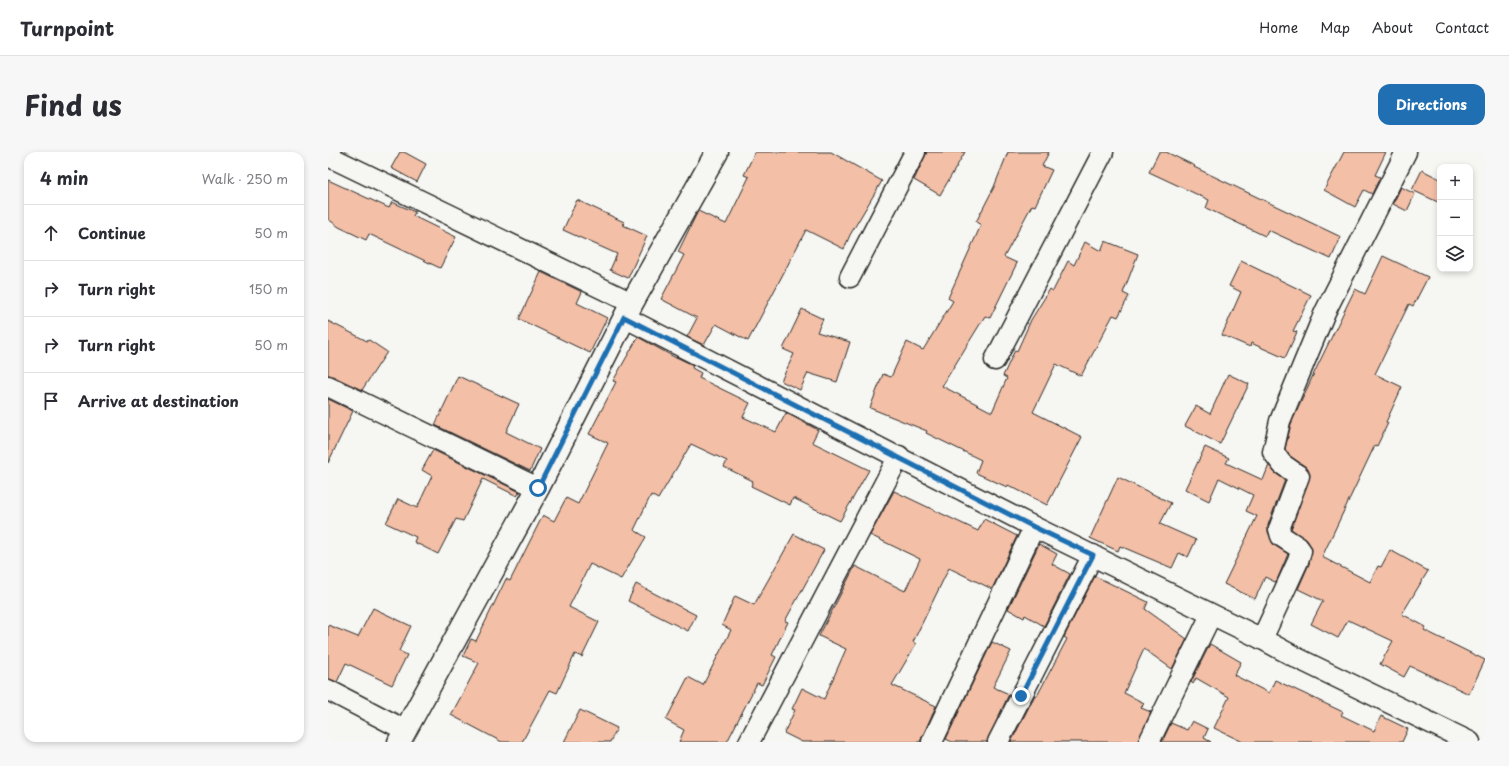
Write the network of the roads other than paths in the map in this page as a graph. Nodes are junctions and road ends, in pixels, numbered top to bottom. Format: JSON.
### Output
{"nodes":[{"id":1,"x":717,"y":152,"type":"edge"},
{"id":2,"x":915,"y":152,"type":"edge"},
{"id":3,"x":1103,"y":152,"type":"edge"},
{"id":4,"x":1406,"y":152,"type":"edge"},
{"id":5,"x":328,"y":156,"type":"edge"},
{"id":6,"x":850,"y":277,"type":"dead end"},
{"id":7,"x":628,"y":310,"type":"junction"},
{"id":8,"x":995,"y":360,"type":"dead end"},
{"id":9,"x":328,"y":386,"type":"edge"},
{"id":10,"x":899,"y":456,"type":"junction"},
{"id":11,"x":538,"y":488,"type":"junction"},
{"id":12,"x":1034,"y":527,"type":"junction"},
{"id":13,"x":1093,"y":555,"type":"junction"},
{"id":14,"x":1211,"y":615,"type":"junction"},
{"id":15,"x":1262,"y":639,"type":"junction"},
{"id":16,"x":328,"y":690,"type":"edge"},
{"id":17,"x":402,"y":736,"type":"edge"},
{"id":18,"x":749,"y":742,"type":"edge"},
{"id":19,"x":932,"y":742,"type":"edge"},
{"id":20,"x":998,"y":742,"type":"edge"},
{"id":21,"x":1149,"y":742,"type":"edge"},
{"id":22,"x":1470,"y":742,"type":"edge"}],
"edges":[{"from":1,"to":7,"type":"main road"},
{"from":2,"to":6,"type":"street"},
{"from":3,"to":8,"type":"street"},
{"from":4,"to":15,"type":"street"},
{"from":5,"to":7,"type":"street"},
{"from":7,"to":10,"type":"street"},
{"from":7,"to":11,"type":"main road"},
{"from":9,"to":11,"type":"street"},
{"from":10,"to":12,"type":"street"},
{"from":10,"to":18,"type":"street"},
{"from":11,"to":17,"type":"main road"},
{"from":12,"to":13,"type":"street"},
{"from":12,"to":19,"type":"street"},
{"from":13,"to":14,"type":"street"},
{"from":13,"to":20,"type":"street"},
{"from":14,"to":15,"type":"street"},
{"from":14,"to":21,"type":"street"},
{"from":15,"to":22,"type":"street"},
{"from":16,"to":17,"type":"street"}]}
